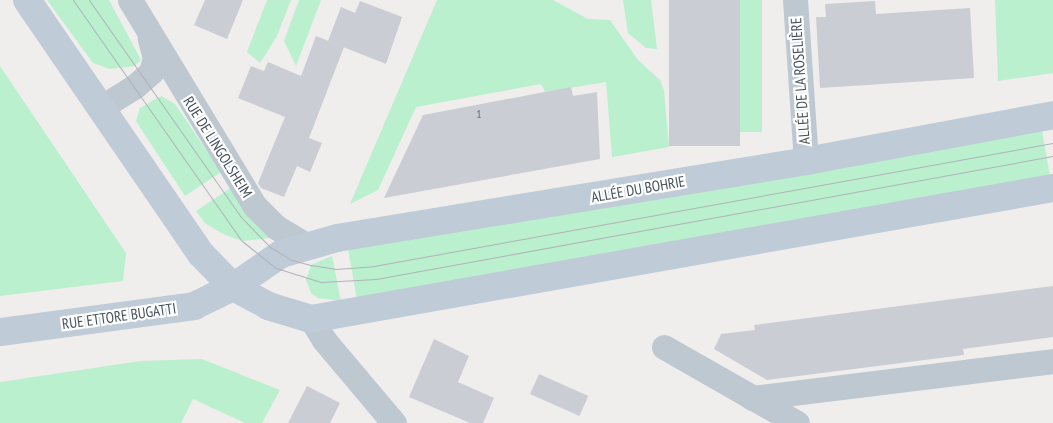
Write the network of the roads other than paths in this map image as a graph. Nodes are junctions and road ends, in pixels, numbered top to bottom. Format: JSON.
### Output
{"nodes":[{"id":1,"x":27,"y":0,"type":"edge"},
{"id":2,"x":130,"y":0,"type":"edge"},
{"id":3,"x":795,"y":0,"type":"edge"},
{"id":4,"x":148,"y":32,"type":"junction"},
{"id":5,"x":100,"y":108,"type":"junction"},
{"id":6,"x":1053,"y":115,"type":"edge"},
{"id":7,"x":806,"y":161,"type":"junction"},
{"id":8,"x":1053,"y":188,"type":"edge"},
{"id":9,"x":306,"y":245,"type":"junction"},
{"id":10,"x":234,"y":287,"type":"junction"},
{"id":11,"x":311,"y":318,"type":"junction"},
{"id":12,"x":0,"y":332,"type":"edge"},
{"id":13,"x":664,"y":347,"type":"dead end"},
{"id":14,"x":1053,"y":361,"type":"edge"},
{"id":15,"x":752,"y":398,"type":"junction"},
{"id":16,"x":387,"y":416,"type":"edge"},
{"id":17,"x":797,"y":423,"type":"edge"}],
"edges":[{"from":1,"to":5,"type":"main road"},
{"from":2,"to":4,"type":"street","name":"RUE DE LINGOLSHEIM"},
{"from":3,"to":7,"type":"street","name":"ALLÉE DE LA ROSELIÈRE"},
{"from":4,"to":5,"type":"street","name":"RUE DE LINGOLSHEIM"},
{"from":4,"to":9,"type":"street","name":"RUE DE LINGOLSHEIM"},
{"from":5,"to":10,"type":"main road"},
{"from":6,"to":7,"type":"main road","name":"ALLÉE DU BOHRIE"},
{"from":7,"to":9,"type":"main road","name":"ALLÉE DU BOHRIE"},
{"from":8,"to":11,"type":"main road"},
{"from":9,"to":10,"type":"main road","name":"ALLÉE DU BOHRIE"},
{"from":10,"to":11,"type":"main road"},
{"from":10,"to":12,"type":"main road","name":"RUE ETTORE BUGATTI"},
{"from":11,"to":16,"type":"street"},
{"from":13,"to":15,"type":"street"},
{"from":14,"to":15,"type":"street"},
{"from":15,"to":17,"type":"street"}]}
